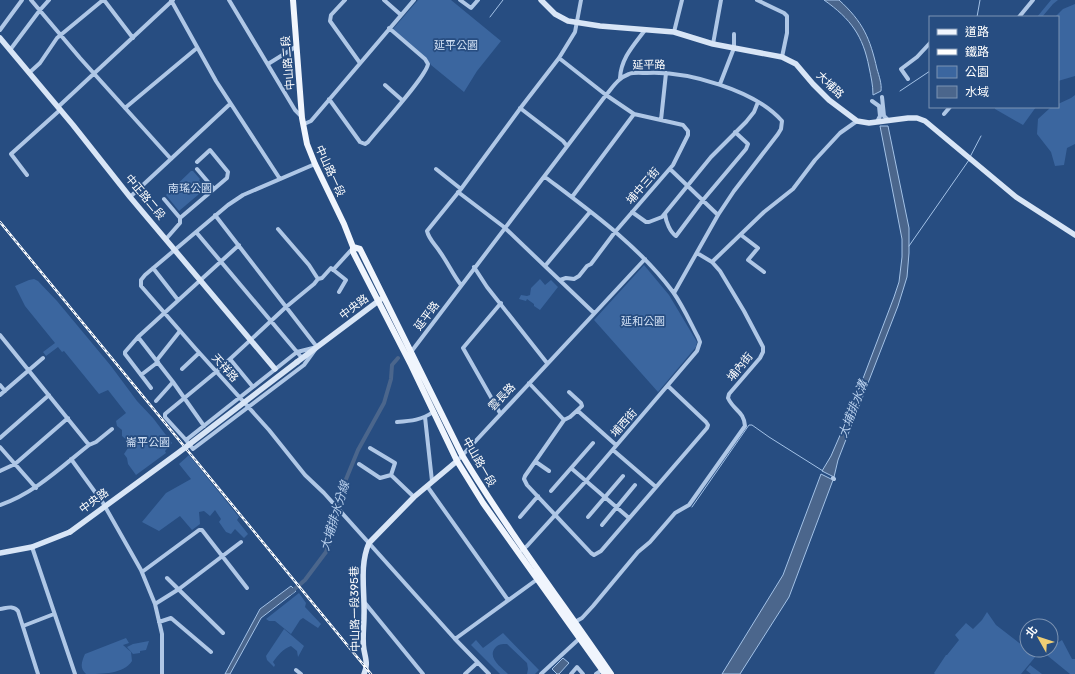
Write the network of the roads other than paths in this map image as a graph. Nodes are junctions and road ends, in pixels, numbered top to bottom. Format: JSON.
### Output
{"nodes":[{"id":1,"x":22,"y":0,"type":"edge"},
{"id":2,"x":31,"y":0,"type":"edge"},
{"id":3,"x":49,"y":0,"type":"edge"},
{"id":4,"x":104,"y":0,"type":"edge"},
{"id":5,"x":172,"y":0,"type":"edge"},
{"id":6,"x":229,"y":0,"type":"edge"},
{"id":7,"x":293,"y":0,"type":"edge"},
{"id":8,"x":345,"y":0,"type":"edge"},
{"id":9,"x":384,"y":0,"type":"edge"},
{"id":10,"x":414,"y":0,"type":"edge"},
{"id":11,"x":460,"y":0,"type":"edge"},
{"id":12,"x":478,"y":0,"type":"edge"},
{"id":13,"x":581,"y":0,"type":"edge"},
{"id":14,"x":682,"y":0,"type":"edge"},
{"id":15,"x":721,"y":0,"type":"edge"},
{"id":16,"x":757,"y":0,"type":"edge"},
{"id":17,"x":1033,"y":0,"type":"edge"},
{"id":18,"x":543,"y":2,"type":"edge"},
{"id":19,"x":40,"y":10,"type":"junction"},
{"id":20,"x":401,"y":15,"type":"junction"},
{"id":21,"x":1021,"y":16,"type":"edge"},
{"id":22,"x":576,"y":23,"type":"junction"},
{"id":23,"x":389,"y":28,"type":"junction"},
{"id":24,"x":0,"y":30,"type":"edge"},
{"id":25,"x":646,"y":30,"type":"junction"},
{"id":26,"x":674,"y":32,"type":"junction"},
{"id":27,"x":61,"y":34,"type":"junction"},
{"id":28,"x":734,"y":34,"type":"dead end"},
{"id":29,"x":0,"y":38,"type":"edge"},
{"id":30,"x":133,"y":38,"type":"junction"},
{"id":31,"x":713,"y":44,"type":"junction"},
{"id":32,"x":929,"y":44,"type":"edge"},
{"id":33,"x":297,"y":46,"type":"junction"},
{"id":34,"x":197,"y":48,"type":"junction"},
{"id":35,"x":734,"y":48,"type":"junction"},
{"id":36,"x":10,"y":50,"type":"junction"},
{"id":37,"x":782,"y":57,"type":"junction"},
{"id":38,"x":559,"y":58,"type":"junction"},
{"id":39,"x":360,"y":63,"type":"junction"},
{"id":40,"x":268,"y":64,"type":"junction"},
{"id":41,"x":30,"y":73,"type":"junction"},
{"id":42,"x":94,"y":73,"type":"junction"},
{"id":43,"x":666,"y":73,"type":"junction"},
{"id":44,"x":620,"y":78,"type":"junction"},
{"id":45,"x":908,"y":79,"type":"dead end"},
{"id":46,"x":720,"y":84,"type":"junction"},
{"id":47,"x":384,"y":85,"type":"dead end"},
{"id":48,"x":606,"y":95,"type":"junction"},
{"id":49,"x":882,"y":97,"type":"dead end"},
{"id":50,"x":330,"y":100,"type":"junction"},
{"id":51,"x":402,"y":100,"type":"junction"},
{"id":52,"x":872,"y":101,"type":"dead end"},
{"id":53,"x":758,"y":102,"type":"junction"},
{"id":54,"x":230,"y":104,"type":"junction"},
{"id":55,"x":59,"y":108,"type":"junction"},
{"id":56,"x":125,"y":108,"type":"junction"},
{"id":57,"x":520,"y":108,"type":"junction"},
{"id":58,"x":949,"y":108,"type":"edge"},
{"id":59,"x":634,"y":114,"type":"junction"},
{"id":60,"x":944,"y":114,"type":"dead end"},
{"id":61,"x":302,"y":118,"type":"junction"},
{"id":62,"x":661,"y":120,"type":"junction"},
{"id":63,"x":857,"y":121,"type":"junction"},
{"id":64,"x":889,"y":121,"type":"junction"},
{"id":65,"x":877,"y":122,"type":"junction"},
{"id":66,"x":304,"y":124,"type":"junction"},
{"id":67,"x":735,"y":132,"type":"junction"},
{"id":68,"x":567,"y":146,"type":"junction"},
{"id":69,"x":171,"y":159,"type":"junction"},
{"id":70,"x":197,"y":162,"type":"dead end"},
{"id":71,"x":315,"y":164,"type":"junction"},
{"id":72,"x":197,"y":169,"type":"dead end"},
{"id":73,"x":670,"y":169,"type":"junction"},
{"id":74,"x":436,"y":170,"type":"dead end"},
{"id":75,"x":26,"y":175,"type":"dead end"},
{"id":76,"x":544,"y":176,"type":"junction"},
{"id":77,"x":280,"y":179,"type":"junction"},
{"id":78,"x":688,"y":186,"type":"junction"},
{"id":79,"x":214,"y":189,"type":"junction"},
{"id":80,"x":460,"y":191,"type":"junction"},
{"id":81,"x":130,"y":197,"type":"junction"},
{"id":82,"x":572,"y":197,"type":"junction"},
{"id":83,"x":164,"y":199,"type":"dead end"},
{"id":84,"x":703,"y":200,"type":"junction"},
{"id":85,"x":590,"y":212,"type":"junction"},
{"id":86,"x":632,"y":212,"type":"junction"},
{"id":87,"x":665,"y":214,"type":"junction"},
{"id":88,"x":215,"y":215,"type":"junction"},
{"id":89,"x":718,"y":215,"type":"junction"},
{"id":90,"x":180,"y":218,"type":"junction"},
{"id":91,"x":504,"y":228,"type":"junction"},
{"id":92,"x":278,"y":229,"type":"dead end"},
{"id":93,"x":196,"y":232,"type":"junction"},
{"id":94,"x":615,"y":232,"type":"junction"},
{"id":95,"x":741,"y":235,"type":"junction"},
{"id":96,"x":1075,"y":235,"type":"edge"},
{"id":97,"x":166,"y":239,"type":"junction"},
{"id":98,"x":239,"y":245,"type":"junction"},
{"id":99,"x":353,"y":247,"type":"junction"},
{"id":100,"x":175,"y":250,"type":"junction"},
{"id":101,"x":697,"y":253,"type":"junction"},
{"id":102,"x":644,"y":259,"type":"junction"},
{"id":103,"x":222,"y":261,"type":"junction"},
{"id":104,"x":712,"y":262,"type":"junction"},
{"id":105,"x":545,"y":266,"type":"junction"},
{"id":106,"x":474,"y":267,"type":"junction"},
{"id":107,"x":153,"y":268,"type":"junction"},
{"id":108,"x":333,"y":270,"type":"junction"},
{"id":109,"x":764,"y":272,"type":"dead end"},
{"id":110,"x":318,"y":279,"type":"junction"},
{"id":111,"x":200,"y":280,"type":"junction"},
{"id":112,"x":560,"y":280,"type":"junction"},
{"id":113,"x":461,"y":286,"type":"junction"},
{"id":114,"x":339,"y":292,"type":"dead end"},
{"id":115,"x":674,"y":293,"type":"junction"},
{"id":116,"x":381,"y":299,"type":"junction"},
{"id":117,"x":178,"y":300,"type":"junction"},
{"id":118,"x":501,"y":304,"type":"junction"},
{"id":119,"x":286,"y":306,"type":"junction"},
{"id":120,"x":164,"y":313,"type":"junction"},
{"id":121,"x":594,"y":313,"type":"junction"},
{"id":122,"x":271,"y":320,"type":"junction"},
{"id":123,"x":180,"y":331,"type":"junction"},
{"id":124,"x":0,"y":336,"type":"edge"},
{"id":125,"x":138,"y":337,"type":"junction"},
{"id":126,"x":250,"y":340,"type":"junction"},
{"id":127,"x":317,"y":347,"type":"junction"},
{"id":128,"x":297,"y":352,"type":"junction"},
{"id":129,"x":411,"y":352,"type":"junction"},
{"id":130,"x":199,"y":353,"type":"junction"},
{"id":131,"x":43,"y":358,"type":"dead end"},
{"id":132,"x":302,"y":358,"type":"junction"},
{"id":133,"x":230,"y":359,"type":"junction"},
{"id":134,"x":157,"y":361,"type":"junction"},
{"id":135,"x":547,"y":363,"type":"junction"},
{"id":136,"x":182,"y":369,"type":"dead end"},
{"id":137,"x":275,"y":369,"type":"junction"},
{"id":138,"x":28,"y":370,"type":"junction"},
{"id":139,"x":216,"y":372,"type":"junction"},
{"id":140,"x":141,"y":375,"type":"junction"},
{"id":141,"x":173,"y":382,"type":"junction"},
{"id":142,"x":529,"y":383,"type":"junction"},
{"id":143,"x":0,"y":385,"type":"edge"},
{"id":144,"x":668,"y":386,"type":"junction"},
{"id":145,"x":253,"y":387,"type":"junction"},
{"id":146,"x":150,"y":388,"type":"dead end"},
{"id":147,"x":5,"y":390,"type":"junction"},
{"id":148,"x":569,"y":392,"type":"dead end"},
{"id":149,"x":0,"y":395,"type":"edge"},
{"id":150,"x":49,"y":395,"type":"junction"},
{"id":151,"x":184,"y":398,"type":"junction"},
{"id":152,"x":240,"y":398,"type":"junction"},
{"id":153,"x":156,"y":401,"type":"dead end"},
{"id":154,"x":248,"y":408,"type":"junction"},
{"id":155,"x":578,"y":411,"type":"junction"},
{"id":156,"x":433,"y":412,"type":"junction"},
{"id":157,"x":500,"y":413,"type":"junction"},
{"id":158,"x":425,"y":417,"type":"junction"},
{"id":159,"x":68,"y":418,"type":"junction"},
{"id":160,"x":564,"y":420,"type":"junction"},
{"id":161,"x":397,"y":422,"type":"dead end"},
{"id":162,"x":204,"y":426,"type":"junction"},
{"id":163,"x":112,"y":429,"type":"dead end"},
{"id":164,"x":0,"y":438,"type":"edge"},
{"id":165,"x":186,"y":440,"type":"junction"},
{"id":166,"x":593,"y":443,"type":"dead end"},
{"id":167,"x":89,"y":445,"type":"junction"},
{"id":168,"x":616,"y":445,"type":"junction"},
{"id":169,"x":0,"y":447,"type":"edge"},
{"id":170,"x":370,"y":448,"type":"dead end"},
{"id":171,"x":613,"y":450,"type":"junction"},
{"id":172,"x":462,"y":455,"type":"junction"},
{"id":173,"x":71,"y":459,"type":"junction"},
{"id":174,"x":457,"y":461,"type":"junction"},
{"id":175,"x":536,"y":462,"type":"junction"},
{"id":176,"x":15,"y":464,"type":"junction"},
{"id":177,"x":359,"y":464,"type":"dead end"},
{"id":178,"x":571,"y":468,"type":"junction"},
{"id":179,"x":0,"y":471,"type":"edge"},
{"id":180,"x":549,"y":471,"type":"dead end"},
{"id":181,"x":391,"y":475,"type":"junction"},
{"id":182,"x":623,"y":476,"type":"dead end"},
{"id":183,"x":432,"y":481,"type":"junction"},
{"id":184,"x":586,"y":481,"type":"junction"},
{"id":185,"x":635,"y":485,"type":"dead end"},
{"id":186,"x":427,"y":486,"type":"junction"},
{"id":187,"x":656,"y":487,"type":"junction"},
{"id":188,"x":36,"y":488,"type":"junction"},
{"id":189,"x":551,"y":491,"type":"dead end"},
{"id":190,"x":538,"y":496,"type":"junction"},
{"id":191,"x":414,"y":497,"type":"junction"},
{"id":192,"x":605,"y":497,"type":"junction"},
{"id":193,"x":0,"y":505,"type":"edge"},
{"id":194,"x":616,"y":507,"type":"junction"},
{"id":195,"x":556,"y":516,"type":"junction"},
{"id":196,"x":520,"y":517,"type":"dead end"},
{"id":197,"x":588,"y":517,"type":"dead end"},
{"id":198,"x":629,"y":518,"type":"junction"},
{"id":199,"x":602,"y":525,"type":"dead end"},
{"id":200,"x":241,"y":542,"type":"dead end"},
{"id":201,"x":369,"y":543,"type":"junction"},
{"id":202,"x":32,"y":547,"type":"junction"},
{"id":203,"x":521,"y":551,"type":"junction"},
{"id":204,"x":0,"y":553,"type":"edge"},
{"id":205,"x":222,"y":556,"type":"junction"},
{"id":206,"x":142,"y":572,"type":"junction"},
{"id":207,"x":167,"y":578,"type":"dead end"},
{"id":208,"x":540,"y":578,"type":"junction"},
{"id":209,"x":247,"y":588,"type":"dead end"},
{"id":210,"x":179,"y":589,"type":"junction"},
{"id":211,"x":508,"y":600,"type":"junction"},
{"id":212,"x":364,"y":603,"type":"junction"},
{"id":213,"x":155,"y":604,"type":"junction"},
{"id":214,"x":0,"y":610,"type":"edge"},
{"id":215,"x":54,"y":614,"type":"junction"},
{"id":216,"x":159,"y":622,"type":"junction"},
{"id":217,"x":572,"y":624,"type":"junction"},
{"id":218,"x":22,"y":626,"type":"junction"},
{"id":219,"x":224,"y":633,"type":"dead end"},
{"id":220,"x":580,"y":638,"type":"junction"},
{"id":221,"x":455,"y":639,"type":"junction"},
{"id":222,"x":211,"y":652,"type":"dead end"},
{"id":223,"x":477,"y":663,"type":"junction"},
{"id":224,"x":296,"y":670,"type":"dead end"},
{"id":225,"x":603,"y":672,"type":"edge"},
{"id":226,"x":38,"y":674,"type":"edge"},
{"id":227,"x":75,"y":674,"type":"edge"},
{"id":228,"x":162,"y":674,"type":"edge"},
{"id":229,"x":302,"y":674,"type":"edge"},
{"id":230,"x":364,"y":674,"type":"edge"},
{"id":231,"x":423,"y":674,"type":"edge"},
{"id":232,"x":465,"y":674,"type":"edge"},
{"id":233,"x":489,"y":674,"type":"edge"},
{"id":234,"x":541,"y":674,"type":"edge"},
{"id":235,"x":571,"y":674,"type":"edge"},
{"id":236,"x":583,"y":674,"type":"edge"},
{"id":237,"x":596,"y":674,"type":"edge"},
{"id":238,"x":611,"y":674,"type":"edge"}],
"edges":[{"from":1,"to":24,"type":"street"},
{"from":2,"to":19,"type":"street"},
{"from":3,"to":19,"type":"street"},
{"from":4,"to":27,"type":"street"},
{"from":4,"to":30,"type":"street"},
{"from":5,"to":30,"type":"street"},
{"from":5,"to":34,"type":"street"},
{"from":6,"to":40,"type":"street"},
{"from":7,"to":33,"type":"main road","name":"中山路二段"},
{"from":8,"to":39,"type":"street"},
{"from":9,"to":20,"type":"street"},
{"from":10,"to":20,"type":"street"},
{"from":11,"to":12,"type":"street"},
{"from":13,"to":22,"type":"street"},
{"from":14,"to":26,"type":"street"},
{"from":15,"to":31,"type":"street"},
{"from":16,"to":37,"type":"street"},
{"from":17,"to":21,"type":"street"},
{"from":18,"to":22,"type":"street","name":"大埔路"},
{"from":19,"to":27,"type":"street"},
{"from":19,"to":36,"type":"street"},
{"from":20,"to":23,"type":"street"},
{"from":22,"to":25,"type":"street","name":"大埔路"},
{"from":22,"to":38,"type":"street"},
{"from":23,"to":39,"type":"street"},
{"from":23,"to":51,"type":"street"},
{"from":25,"to":26,"type":"street","name":"大埔路"},
{"from":25,"to":44,"type":"street"},
{"from":26,"to":31,"type":"street","name":"大埔路"},
{"from":27,"to":41,"type":"street"},
{"from":27,"to":42,"type":"street"},
{"from":28,"to":35,"type":"street"},
{"from":29,"to":36,"type":"street","name":"中正路二段"},
{"from":30,"to":42,"type":"street"},
{"from":31,"to":35,"type":"street","name":"大埔路"},
{"from":32,"to":45,"type":"street"},
{"from":33,"to":40,"type":"street"},
{"from":33,"to":61,"type":"main road","name":"中山路二段"},
{"from":34,"to":54,"type":"street"},
{"from":34,"to":56,"type":"street"},
{"from":35,"to":37,"type":"street","name":"大埔路"},
{"from":35,"to":46,"type":"street"},
{"from":36,"to":41,"type":"street","name":"中正路二段"},
{"from":37,"to":63,"type":"street","name":"大埔路"},
{"from":38,"to":48,"type":"street"},
{"from":38,"to":57,"type":"street"},
{"from":39,"to":50,"type":"street"},
{"from":40,"to":61,"type":"street"},
{"from":41,"to":55,"type":"street","name":"中正路二段"},
{"from":42,"to":55,"type":"street"},
{"from":42,"to":56,"type":"street"},
{"from":43,"to":44,"type":"street","name":"延平路"},
{"from":43,"to":46,"type":"street","name":"延平路"},
{"from":43,"to":62,"type":"street"},
{"from":44,"to":48,"type":"street","name":"延平路"},
{"from":46,"to":53,"type":"street","name":"延平路"},
{"from":47,"to":51,"type":"street"},
{"from":48,"to":59,"type":"street"},
{"from":48,"to":68,"type":"street","name":"延平路"},
{"from":49,"to":64,"type":"street"},
{"from":50,"to":51,"type":"street"},
{"from":50,"to":66,"type":"street"},
{"from":52,"to":65,"type":"street"},
{"from":53,"to":67,"type":"street"},
{"from":53,"to":89,"type":"street","name":"延平路"},
{"from":54,"to":69,"type":"street"},
{"from":54,"to":77,"type":"street"},
{"from":55,"to":75,"type":"street"},
{"from":55,"to":81,"type":"street","name":"中正路二段"},
{"from":56,"to":69,"type":"street"},
{"from":57,"to":68,"type":"street"},
{"from":57,"to":80,"type":"street"},
{"from":58,"to":60,"type":"street"},
{"from":59,"to":62,"type":"street","name":"埔中三街"},
{"from":59,"to":82,"type":"street"},
{"from":61,"to":66,"type":"main road","name":"中山路二段"},
{"from":62,"to":73,"type":"street","name":"埔中三街"},
{"from":63,"to":65,"type":"street"},
{"from":63,"to":95,"type":"street"},
{"from":64,"to":65,"type":"street"},
{"from":64,"to":96,"type":"street"},
{"from":66,"to":71,"type":"main road","name":"中山路一段"},
{"from":67,"to":78,"type":"street"},
{"from":67,"to":84,"type":"street"},
{"from":68,"to":76,"type":"street","name":"延平路"},
{"from":69,"to":81,"type":"street"},
{"from":70,"to":79,"type":"street"},
{"from":71,"to":77,"type":"street","name":"天祥路"},
{"from":71,"to":99,"type":"main road","name":"中山路一段"},
{"from":72,"to":79,"type":"street"},
{"from":73,"to":78,"type":"street"},
{"from":73,"to":86,"type":"street","name":"埔中三街"},
{"from":74,"to":80,"type":"street"},
{"from":76,"to":82,"type":"street"},
{"from":76,"to":91,"type":"street","name":"延平路"},
{"from":77,"to":88,"type":"street","name":"天祥路"},
{"from":78,"to":84,"type":"street"},
{"from":78,"to":87,"type":"street"},
{"from":79,"to":90,"type":"street"},
{"from":80,"to":91,"type":"street"},
{"from":80,"to":113,"type":"street"},
{"from":81,"to":97,"type":"street","name":"中正路二段"},
{"from":82,"to":85,"type":"street"},
{"from":83,"to":90,"type":"street"},
{"from":84,"to":87,"type":"street"},
{"from":84,"to":89,"type":"street"},
{"from":85,"to":94,"type":"street"},
{"from":85,"to":105,"type":"street"},
{"from":86,"to":87,"type":"street"},
{"from":86,"to":94,"type":"street","name":"埔中三街"},
{"from":88,"to":93,"type":"street","name":"天祥路"},
{"from":88,"to":98,"type":"street"},
{"from":89,"to":101,"type":"street","name":"延平路"},
{"from":90,"to":97,"type":"street"},
{"from":91,"to":105,"type":"street"},
{"from":91,"to":106,"type":"street","name":"延平路"},
{"from":92,"to":110,"type":"street"},
{"from":93,"to":100,"type":"street","name":"天祥路"},
{"from":93,"to":103,"type":"street"},
{"from":94,"to":102,"type":"street"},
{"from":94,"to":112,"type":"street","name":"埔中三街"},
{"from":95,"to":104,"type":"street"},
{"from":95,"to":109,"type":"street"},
{"from":97,"to":100,"type":"street","name":"中正路二段"},
{"from":98,"to":103,"type":"street"},
{"from":98,"to":119,"type":"street"},
{"from":99,"to":108,"type":"street"},
{"from":99,"to":116,"type":"main road","name":"中山路一段"},
{"from":100,"to":107,"type":"street","name":"天祥路"},
{"from":100,"to":111,"type":"street","name":"中正路二段"},
{"from":101,"to":104,"type":"street"},
{"from":101,"to":115,"type":"street","name":"延平路"},
{"from":102,"to":115,"type":"street"},
{"from":102,"to":121,"type":"street","name":"雲長路"},
{"from":103,"to":111,"type":"street"},
{"from":103,"to":122,"type":"street"},
{"from":104,"to":217,"type":"street","name":"埔內街"},
{"from":105,"to":112,"type":"street"},
{"from":106,"to":113,"type":"street","name":"延平路"},
{"from":106,"to":118,"type":"street"},
{"from":107,"to":117,"type":"street"},
{"from":107,"to":120,"type":"street","name":"天祥路"},
{"from":108,"to":110,"type":"street"},
{"from":108,"to":114,"type":"street"},
{"from":110,"to":119,"type":"street"},
{"from":111,"to":117,"type":"street"},
{"from":111,"to":126,"type":"street","name":"中正路二段"},
{"from":112,"to":121,"type":"street"},
{"from":113,"to":129,"type":"street","name":"延平路"},
{"from":115,"to":144,"type":"street","name":"埔西街"},
{"from":116,"to":127,"type":"street","name":"中央路"},
{"from":116,"to":129,"type":"main road","name":"中山路一段"},
{"from":116,"to":156,"type":"main road","name":"中山路一段"},
{"from":117,"to":120,"type":"street"},
{"from":118,"to":135,"type":"street"},
{"from":118,"to":157,"type":"street"},
{"from":119,"to":122,"type":"street"},
{"from":119,"to":127,"type":"street"},
{"from":120,"to":123,"type":"street","name":"天祥路"},
{"from":120,"to":125,"type":"street"},
{"from":121,"to":135,"type":"street","name":"雲長路"},
{"from":122,"to":126,"type":"street"},
{"from":122,"to":128,"type":"street"},
{"from":123,"to":130,"type":"street","name":"天祥路"},
{"from":123,"to":134,"type":"street"},
{"from":124,"to":138,"type":"street"},
{"from":125,"to":134,"type":"street"},
{"from":125,"to":140,"type":"street"},
{"from":126,"to":133,"type":"street"},
{"from":126,"to":137,"type":"street","name":"中正路二段"},
{"from":127,"to":128,"type":"street","name":"中央路"},
{"from":127,"to":132,"type":"street","name":"中央路"},
{"from":127,"to":154,"type":"street","name":"中央路"},
{"from":128,"to":132,"type":"street"},
{"from":128,"to":137,"type":"street","name":"中央路"},
{"from":129,"to":172,"type":"main road","name":"中山路一段"},
{"from":130,"to":136,"type":"street"},
{"from":130,"to":139,"type":"street","name":"天祥路"},
{"from":131,"to":138,"type":"street"},
{"from":132,"to":202,"type":"street","name":"中央路","bridge":true},
{"from":133,"to":139,"type":"street"},
{"from":133,"to":145,"type":"street"},
{"from":134,"to":140,"type":"street"},
{"from":134,"to":141,"type":"street"},
{"from":135,"to":142,"type":"street","name":"雲長路"},
{"from":137,"to":145,"type":"street","name":"中央路"},
{"from":138,"to":147,"type":"street"},
{"from":138,"to":150,"type":"street"},
{"from":139,"to":151,"type":"street"},
{"from":139,"to":152,"type":"street","name":"天祥路"},
{"from":140,"to":146,"type":"street"},
{"from":141,"to":151,"type":"street"},
{"from":141,"to":153,"type":"street"},
{"from":142,"to":157,"type":"street","name":"雲長路"},
{"from":142,"to":160,"type":"street"},
{"from":143,"to":147,"type":"street"},
{"from":144,"to":168,"type":"street","name":"埔西街"},
{"from":144,"to":187,"type":"street"},
{"from":145,"to":152,"type":"street","name":"中央路"},
{"from":147,"to":149,"type":"street"},
{"from":148,"to":155,"type":"street"},
{"from":150,"to":159,"type":"street"},
{"from":150,"to":164,"type":"street"},
{"from":151,"to":162,"type":"street"},
{"from":151,"to":165,"type":"street"},
{"from":152,"to":154,"type":"street","name":"天祥路"},
{"from":152,"to":162,"type":"street","name":"中央路"},
{"from":154,"to":165,"type":"street","name":"中央路"},
{"from":154,"to":201,"type":"street","name":"天祥路"},
{"from":155,"to":160,"type":"street"},
{"from":155,"to":168,"type":"street"},
{"from":156,"to":158,"type":"street"},
{"from":156,"to":174,"type":"main road","name":"中山路一段"},
{"from":157,"to":172,"type":"street","name":"雲長路"},
{"from":158,"to":161,"type":"street"},
{"from":158,"to":183,"type":"street"},
{"from":159,"to":167,"type":"street"},
{"from":159,"to":176,"type":"street"},
{"from":160,"to":175,"type":"street"},
{"from":162,"to":165,"type":"street","name":"中央路"},
{"from":163,"to":167,"type":"street"},
{"from":166,"to":178,"type":"street"},
{"from":167,"to":173,"type":"street"},
{"from":168,"to":171,"type":"street","name":"埔西街"},
{"from":169,"to":176,"type":"street"},
{"from":170,"to":181,"type":"street"},
{"from":171,"to":184,"type":"street","name":"埔西街"},
{"from":171,"to":187,"type":"street"},
{"from":172,"to":174,"type":"street","name":"雲長路"},
{"from":172,"to":203,"type":"main road","name":"中山路一段"},
{"from":173,"to":188,"type":"street"},
{"from":173,"to":206,"type":"street"},
{"from":174,"to":183,"type":"street","name":"雲長路"},
{"from":174,"to":203,"type":"main road","name":"中山路一段"},
{"from":175,"to":180,"type":"street"},
{"from":175,"to":190,"type":"street"},
{"from":176,"to":179,"type":"street"},
{"from":176,"to":188,"type":"street"},
{"from":177,"to":181,"type":"street"},
{"from":178,"to":184,"type":"street"},
{"from":178,"to":189,"type":"street"},
{"from":181,"to":191,"type":"street"},
{"from":182,"to":192,"type":"street"},
{"from":183,"to":186,"type":"street","name":"雲長路"},
{"from":184,"to":192,"type":"street"},
{"from":184,"to":195,"type":"street","name":"埔西街"},
{"from":185,"to":194,"type":"street"},
{"from":186,"to":191,"type":"street","name":"雲長路"},
{"from":186,"to":211,"type":"street"},
{"from":187,"to":198,"type":"street"},
{"from":188,"to":193,"type":"street"},
{"from":190,"to":195,"type":"street"},
{"from":190,"to":196,"type":"street"},
{"from":191,"to":201,"type":"street","name":"雲長路"},
{"from":192,"to":194,"type":"street"},
{"from":192,"to":197,"type":"street"},
{"from":194,"to":198,"type":"street"},
{"from":194,"to":199,"type":"street"},
{"from":195,"to":198,"type":"street"},
{"from":195,"to":203,"type":"street","name":"埔西街"},
{"from":200,"to":205,"type":"street"},
{"from":201,"to":212,"type":"street","name":"中山路一段395巷"},
{"from":201,"to":221,"type":"street"},
{"from":202,"to":204,"type":"street","name":"中央路"},
{"from":202,"to":215,"type":"street"},
{"from":203,"to":208,"type":"main road","name":"中山路一段"},
{"from":205,"to":206,"type":"street"},
{"from":205,"to":209,"type":"street"},
{"from":205,"to":210,"type":"street"},
{"from":206,"to":213,"type":"street"},
{"from":207,"to":210,"type":"street"},
{"from":208,"to":211,"type":"street"},
{"from":208,"to":217,"type":"main road","name":"中山路一段"},
{"from":210,"to":213,"type":"street"},
{"from":210,"to":219,"type":"street"},
{"from":211,"to":221,"type":"street"},
{"from":212,"to":230,"type":"street","name":"中山路一段395巷"},
{"from":212,"to":231,"type":"street"},
{"from":213,"to":216,"type":"street"},
{"from":214,"to":218,"type":"street"},
{"from":215,"to":218,"type":"street"},
{"from":215,"to":227,"type":"street"},
{"from":216,"to":222,"type":"street"},
{"from":216,"to":228,"type":"street"},
{"from":217,"to":220,"type":"main road","name":"中山路一段"},
{"from":217,"to":238,"type":"main road","name":"中山路一段"},
{"from":218,"to":226,"type":"street"},
{"from":220,"to":225,"type":"main road","name":"中山路一段"},
{"from":220,"to":234,"type":"street"},
{"from":221,"to":223,"type":"street"},
{"from":223,"to":232,"type":"street"},
{"from":223,"to":233,"type":"street"},
{"from":224,"to":229,"type":"street"},
{"from":225,"to":237,"type":"street"},
{"from":235,"to":236,"type":"street"}]}
